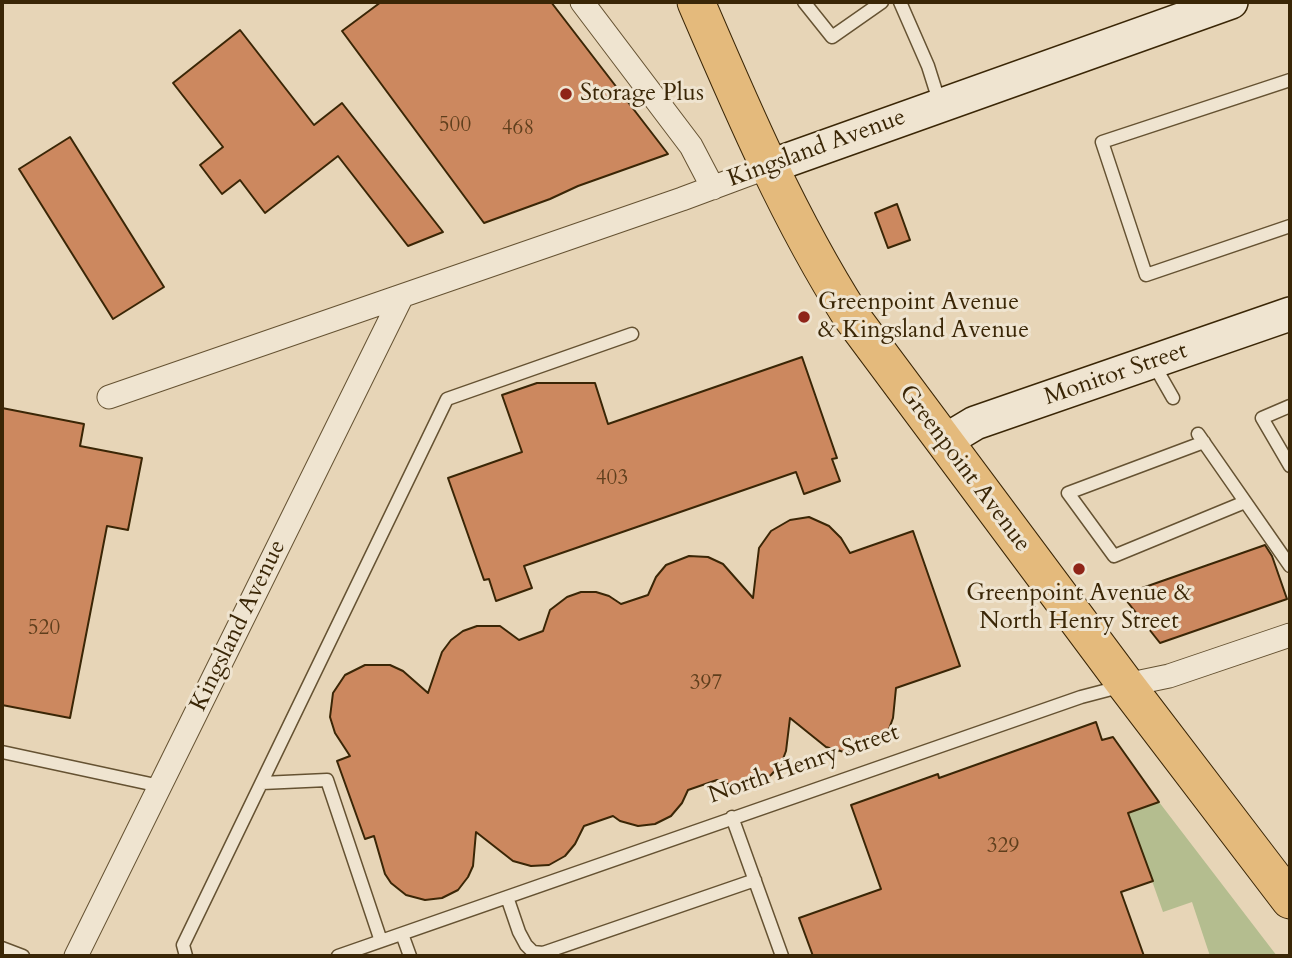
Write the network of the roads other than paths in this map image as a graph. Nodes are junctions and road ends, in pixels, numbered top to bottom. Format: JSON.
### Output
{"nodes":[{"id":1,"x":582,"y":2,"type":"edge"},
{"id":2,"x":696,"y":2,"type":"edge"},
{"id":3,"x":804,"y":2,"type":"edge"},
{"id":4,"x":882,"y":2,"type":"edge"},
{"id":5,"x":900,"y":2,"type":"edge"},
{"id":6,"x":1225,"y":3,"type":"edge"},
{"id":7,"x":1290,"y":80,"type":"edge"},
{"id":8,"x":940,"y":104,"type":"junction"},
{"id":9,"x":768,"y":167,"type":"junction"},
{"id":10,"x":713,"y":188,"type":"junction"},
{"id":11,"x":1290,"y":226,"type":"edge"},
{"id":12,"x":402,"y":296,"type":"junction"},
{"id":13,"x":1290,"y":314,"type":"edge"},
{"id":14,"x":632,"y":334,"type":"dead end"},
{"id":15,"x":1152,"y":362,"type":"junction"},
{"id":16,"x":109,"y":397,"type":"dead end"},
{"id":17,"x":1172,"y":398,"type":"dead end"},
{"id":18,"x":1290,"y":407,"type":"edge"},
{"id":19,"x":945,"y":441,"type":"junction"},
{"id":20,"x":1290,"y":466,"type":"edge"},
{"id":21,"x":1245,"y":502,"type":"junction"},
{"id":22,"x":1290,"y":566,"type":"edge"},
{"id":23,"x":1290,"y":635,"type":"edge"},
{"id":24,"x":1126,"y":685,"type":"junction"},
{"id":25,"x":2,"y":752,"type":"edge"},
{"id":26,"x":262,"y":783,"type":"junction"},
{"id":27,"x":160,"y":786,"type":"junction"},
{"id":28,"x":732,"y":817,"type":"junction"},
{"id":29,"x":755,"y":880,"type":"junction"},
{"id":30,"x":507,"y":897,"type":"junction"},
{"id":31,"x":1290,"y":900,"type":"edge"},
{"id":32,"x":402,"y":934,"type":"junction"},
{"id":33,"x":382,"y":941,"type":"junction"},
{"id":34,"x":2,"y":948,"type":"edge"},
{"id":35,"x":23,"y":956,"type":"edge"},
{"id":36,"x":76,"y":956,"type":"edge"},
{"id":37,"x":186,"y":956,"type":"edge"},
{"id":38,"x":338,"y":956,"type":"edge"},
{"id":39,"x":410,"y":956,"type":"edge"},
{"id":40,"x":782,"y":956,"type":"edge"}],
"edges":[{"from":1,"to":10,"type":"street"},
{"from":2,"to":9,"type":"main road","name":"Greenpoint Avenue"},
{"from":3,"to":4,"type":"lane"},
{"from":5,"to":8,"type":"lane"},
{"from":6,"to":8,"type":"main road","name":"Kingsland Avenue"},
{"from":7,"to":11,"type":"lane"},
{"from":8,"to":9,"type":"main road","name":"Kingsland Avenue"},
{"from":9,"to":10,"type":"street","name":"Kingsland Avenue"},
{"from":9,"to":19,"type":"main road","name":"Greenpoint Avenue"},
{"from":10,"to":12,"type":"street","name":"Kingsland Avenue"},
{"from":12,"to":16,"type":"street","name":"Kingsland Avenue"},
{"from":12,"to":27,"type":"street","name":"Kingsland Avenue"},
{"from":13,"to":15,"type":"main road","name":"Monitor Street"},
{"from":14,"to":26,"type":"lane"},
{"from":15,"to":17,"type":"lane"},
{"from":15,"to":19,"type":"main road","name":"Monitor Street"},
{"from":18,"to":20,"type":"lane"},
{"from":19,"to":24,"type":"main road","name":"Greenpoint Avenue"},
{"from":21,"to":21,"type":"lane"},
{"from":21,"to":22,"type":"lane"},
{"from":23,"to":24,"type":"street","name":"North Henry Street"},
{"from":24,"to":28,"type":"lane","name":"North Henry Street"},
{"from":24,"to":31,"type":"main road","name":"Greenpoint Avenue"},
{"from":25,"to":27,"type":"lane"},
{"from":26,"to":33,"type":"lane"},
{"from":26,"to":37,"type":"lane"},
{"from":27,"to":36,"type":"street","name":"Kingsland Avenue"},
{"from":28,"to":29,"type":"lane"},
{"from":28,"to":30,"type":"lane","name":"North Henry Street"},
{"from":29,"to":30,"type":"lane"},
{"from":29,"to":40,"type":"lane"},
{"from":30,"to":32,"type":"lane","name":"North Henry Street"},
{"from":32,"to":33,"type":"lane","name":"North Henry Street"},
{"from":32,"to":39,"type":"lane"},
{"from":33,"to":38,"type":"lane","name":"North Henry Street"},
{"from":34,"to":35,"type":"lane"}]}
